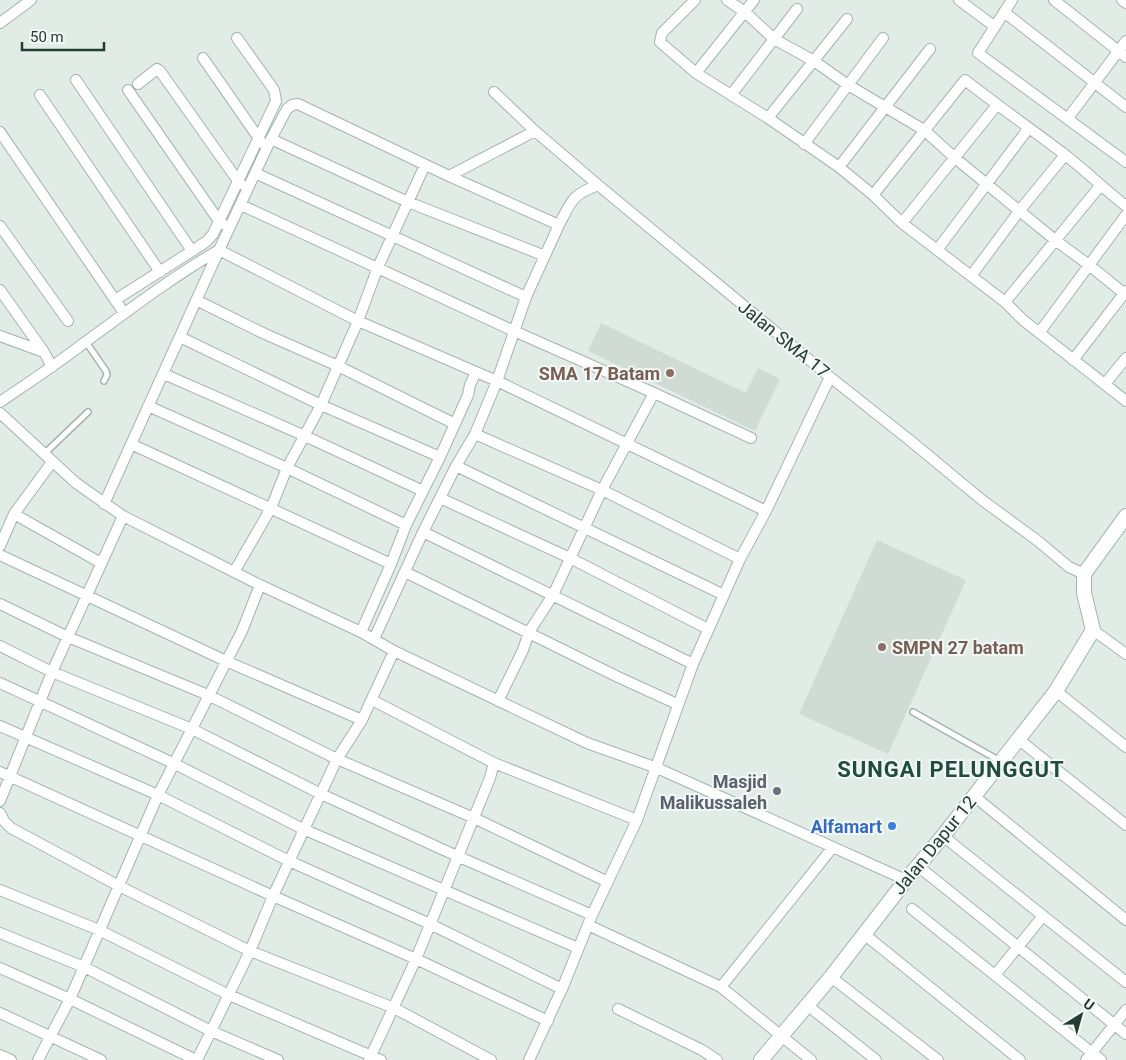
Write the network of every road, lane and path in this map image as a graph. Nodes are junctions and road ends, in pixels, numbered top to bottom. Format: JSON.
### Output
{"nodes":[{"id":1,"x":30,"y":0,"type":"edge"},
{"id":2,"x":695,"y":0,"type":"edge"},
{"id":3,"x":727,"y":0,"type":"edge"},
{"id":4,"x":754,"y":0,"type":"edge"},
{"id":5,"x":959,"y":0,"type":"edge"},
{"id":6,"x":1012,"y":0,"type":"edge"},
{"id":7,"x":1054,"y":0,"type":"edge"},
{"id":8,"x":1122,"y":0,"type":"edge"},
{"id":9,"x":1126,"y":3,"type":"edge"},
{"id":10,"x":797,"y":10,"type":"dead end"},
{"id":11,"x":745,"y":12,"type":"junction"},
{"id":12,"x":1004,"y":12,"type":"junction"},
{"id":13,"x":847,"y":19,"type":"dead end"},
{"id":14,"x":0,"y":23,"type":"edge"},
{"id":15,"x":994,"y":26,"type":"junction"},
{"id":16,"x":237,"y":38,"type":"dead end"},
{"id":17,"x":883,"y":38,"type":"dead end"},
{"id":18,"x":774,"y":39,"type":"junction"},
{"id":19,"x":1126,"y":41,"type":"edge"},
{"id":20,"x":930,"y":49,"type":"dead end"},
{"id":21,"x":1122,"y":54,"type":"edge"},
{"id":22,"x":203,"y":58,"type":"dead end"},
{"id":23,"x":814,"y":61,"type":"junction"},
{"id":24,"x":696,"y":73,"type":"junction"},
{"id":25,"x":76,"y":80,"type":"dead end"},
{"id":26,"x":1095,"y":82,"type":"junction"},
{"id":27,"x":138,"y":84,"type":"dead end"},
{"id":28,"x":848,"y":85,"type":"junction"},
{"id":29,"x":128,"y":90,"type":"dead end"},
{"id":30,"x":494,"y":92,"type":"dead end"},
{"id":31,"x":40,"y":95,"type":"dead end"},
{"id":32,"x":731,"y":95,"type":"junction"},
{"id":33,"x":997,"y":105,"type":"junction"},
{"id":34,"x":1126,"y":107,"type":"edge"},
{"id":35,"x":885,"y":108,"type":"junction"},
{"id":36,"x":768,"y":118,"type":"junction"},
{"id":37,"x":1068,"y":118,"type":"junction"},
{"id":38,"x":1028,"y":129,"type":"junction"},
{"id":39,"x":924,"y":130,"type":"junction"},
{"id":40,"x":535,"y":131,"type":"junction"},
{"id":41,"x":0,"y":132,"type":"edge"},
{"id":42,"x":259,"y":139,"type":"junction"},
{"id":43,"x":269,"y":143,"type":"junction"},
{"id":44,"x":804,"y":144,"type":"junction"},
{"id":45,"x":1065,"y":155,"type":"junction"},
{"id":46,"x":955,"y":158,"type":"junction"},
{"id":47,"x":1126,"y":162,"type":"edge"},
{"id":48,"x":425,"y":165,"type":"junction"},
{"id":49,"x":839,"y":167,"type":"junction"},
{"id":50,"x":255,"y":173,"type":"junction"},
{"id":51,"x":449,"y":176,"type":"junction"},
{"id":52,"x":238,"y":181,"type":"junction"},
{"id":53,"x":986,"y":184,"type":"junction"},
{"id":54,"x":598,"y":185,"type":"junction"},
{"id":55,"x":1100,"y":186,"type":"junction"},
{"id":56,"x":248,"y":189,"type":"junction"},
{"id":57,"x":873,"y":195,"type":"junction"},
{"id":58,"x":408,"y":202,"type":"junction"},
{"id":59,"x":241,"y":205,"type":"junction"},
{"id":60,"x":1126,"y":206,"type":"edge"},
{"id":61,"x":1020,"y":210,"type":"junction"},
{"id":62,"x":1126,"y":215,"type":"edge"},
{"id":63,"x":219,"y":221,"type":"junction"},
{"id":64,"x":902,"y":223,"type":"junction"},
{"id":65,"x":559,"y":225,"type":"junction"},
{"id":66,"x":0,"y":226,"type":"edge"},
{"id":67,"x":230,"y":228,"type":"junction"},
{"id":68,"x":393,"y":236,"type":"junction"},
{"id":69,"x":1055,"y":240,"type":"junction"},
{"id":70,"x":219,"y":250,"type":"junction"},
{"id":71,"x":938,"y":250,"type":"junction"},
{"id":72,"x":192,"y":251,"type":"junction"},
{"id":73,"x":546,"y":256,"type":"junction"},
{"id":74,"x":1089,"y":265,"type":"junction"},
{"id":75,"x":378,"y":267,"type":"junction"},
{"id":76,"x":160,"y":272,"type":"junction"},
{"id":77,"x":971,"y":276,"type":"junction"},
{"id":78,"x":0,"y":290,"type":"edge"},
{"id":79,"x":1125,"y":293,"type":"edge"},
{"id":80,"x":526,"y":297,"type":"junction"},
{"id":81,"x":115,"y":300,"type":"junction"},
{"id":82,"x":196,"y":300,"type":"junction"},
{"id":83,"x":1005,"y":302,"type":"junction"},
{"id":84,"x":124,"y":313,"type":"junction"},
{"id":85,"x":68,"y":321,"type":"dead end"},
{"id":86,"x":358,"y":321,"type":"junction"},
{"id":87,"x":514,"y":331,"type":"junction"},
{"id":88,"x":1039,"y":333,"type":"junction"},
{"id":89,"x":0,"y":336,"type":"edge"},
{"id":90,"x":180,"y":337,"type":"junction"},
{"id":91,"x":86,"y":342,"type":"junction"},
{"id":92,"x":44,"y":352,"type":"junction"},
{"id":93,"x":1126,"y":358,"type":"edge"},
{"id":94,"x":1073,"y":360,"type":"junction"},
{"id":95,"x":338,"y":366,"type":"junction"},
{"id":96,"x":52,"y":367,"type":"junction"},
{"id":97,"x":476,"y":372,"type":"junction"},
{"id":98,"x":164,"y":374,"type":"junction"},
{"id":99,"x":830,"y":377,"type":"junction"},
{"id":100,"x":104,"y":381,"type":"dead end"},
{"id":101,"x":497,"y":381,"type":"junction"},
{"id":102,"x":1105,"y":384,"type":"junction"},
{"id":103,"x":654,"y":392,"type":"junction"},
{"id":104,"x":1126,"y":401,"type":"edge"},
{"id":105,"x":0,"y":402,"type":"edge"},
{"id":106,"x":321,"y":405,"type":"junction"},
{"id":107,"x":148,"y":406,"type":"junction"},
{"id":108,"x":88,"y":412,"type":"dead end"},
{"id":109,"x":0,"y":413,"type":"edge"},
{"id":110,"x":455,"y":424,"type":"junction"},
{"id":111,"x":475,"y":434,"type":"junction"},
{"id":112,"x":305,"y":436,"type":"junction"},
{"id":113,"x":751,"y":438,"type":"dead end"},
{"id":114,"x":626,"y":443,"type":"junction"},
{"id":115,"x":131,"y":444,"type":"junction"},
{"id":116,"x":44,"y":455,"type":"junction"},
{"id":117,"x":440,"y":457,"type":"junction"},
{"id":118,"x":52,"y":462,"type":"junction"},
{"id":119,"x":456,"y":466,"type":"junction"},
{"id":120,"x":287,"y":468,"type":"junction"},
{"id":121,"x":423,"y":490,"type":"junction"},
{"id":122,"x":602,"y":490,"type":"junction"},
{"id":123,"x":440,"y":498,"type":"junction"},
{"id":124,"x":104,"y":504,"type":"junction"},
{"id":125,"x":271,"y":508,"type":"junction"},
{"id":126,"x":766,"y":511,"type":"junction"},
{"id":127,"x":14,"y":514,"type":"junction"},
{"id":128,"x":123,"y":516,"type":"junction"},
{"id":129,"x":1126,"y":516,"type":"edge"},
{"id":130,"x":406,"y":525,"type":"junction"},
{"id":131,"x":584,"y":528,"type":"junction"},
{"id":132,"x":423,"y":532,"type":"junction"},
{"id":133,"x":0,"y":546,"type":"edge"},
{"id":134,"x":0,"y":555,"type":"edge"},
{"id":135,"x":570,"y":558,"type":"junction"},
{"id":136,"x":740,"y":559,"type":"junction"},
{"id":137,"x":101,"y":563,"type":"junction"},
{"id":138,"x":391,"y":564,"type":"junction"},
{"id":139,"x":234,"y":572,"type":"junction"},
{"id":140,"x":405,"y":572,"type":"junction"},
{"id":141,"x":1084,"y":574,"type":"junction"},
{"id":142,"x":260,"y":585,"type":"junction"},
{"id":143,"x":553,"y":595,"type":"junction"},
{"id":144,"x":724,"y":595,"type":"junction"},
{"id":145,"x":87,"y":596,"type":"junction"},
{"id":146,"x":0,"y":604,"type":"edge"},
{"id":147,"x":708,"y":629,"type":"junction"},
{"id":148,"x":1093,"y":630,"type":"junction"},
{"id":149,"x":361,"y":632,"type":"junction"},
{"id":150,"x":529,"y":632,"type":"junction"},
{"id":151,"x":68,"y":637,"type":"junction"},
{"id":152,"x":374,"y":640,"type":"junction"},
{"id":153,"x":0,"y":646,"type":"edge"},
{"id":154,"x":394,"y":651,"type":"junction"},
{"id":155,"x":1126,"y":654,"type":"edge"},
{"id":156,"x":226,"y":661,"type":"junction"},
{"id":157,"x":693,"y":664,"type":"junction"},
{"id":158,"x":52,"y":672,"type":"junction"},
{"id":159,"x":0,"y":682,"type":"edge"},
{"id":160,"x":1056,"y":691,"type":"junction"},
{"id":161,"x":208,"y":695,"type":"junction"},
{"id":162,"x":372,"y":700,"type":"junction"},
{"id":163,"x":498,"y":701,"type":"junction"},
{"id":164,"x":40,"y":702,"type":"junction"},
{"id":165,"x":677,"y":704,"type":"junction"},
{"id":166,"x":913,"y":712,"type":"dead end"},
{"id":167,"x":362,"y":720,"type":"junction"},
{"id":168,"x":0,"y":726,"type":"edge"},
{"id":169,"x":192,"y":729,"type":"junction"},
{"id":170,"x":26,"y":737,"type":"junction"},
{"id":171,"x":1018,"y":739,"type":"junction"},
{"id":172,"x":1126,"y":748,"type":"edge"},
{"id":173,"x":337,"y":759,"type":"junction"},
{"id":174,"x":1000,"y":762,"type":"junction"},
{"id":175,"x":494,"y":763,"type":"junction"},
{"id":176,"x":174,"y":764,"type":"junction"},
{"id":177,"x":657,"y":768,"type":"junction"},
{"id":178,"x":0,"y":772,"type":"edge"},
{"id":179,"x":10,"y":777,"type":"junction"},
{"id":180,"x":320,"y":794,"type":"junction"},
{"id":181,"x":158,"y":795,"type":"junction"},
{"id":182,"x":974,"y":796,"type":"junction"},
{"id":183,"x":0,"y":801,"type":"edge"},
{"id":184,"x":0,"y":813,"type":"edge"},
{"id":185,"x":474,"y":818,"type":"junction"},
{"id":186,"x":637,"y":820,"type":"junction"},
{"id":187,"x":1126,"y":825,"type":"edge"},
{"id":188,"x":303,"y":829,"type":"junction"},
{"id":189,"x":141,"y":835,"type":"junction"},
{"id":190,"x":943,"y":836,"type":"junction"},
{"id":191,"x":833,"y":847,"type":"junction"},
{"id":192,"x":457,"y":856,"type":"junction"},
{"id":193,"x":289,"y":861,"type":"junction"},
{"id":194,"x":918,"y":866,"type":"junction"},
{"id":195,"x":906,"y":880,"type":"junction"},
{"id":196,"x":608,"y":882,"type":"junction"},
{"id":197,"x":120,"y":886,"type":"junction"},
{"id":198,"x":0,"y":890,"type":"edge"},
{"id":199,"x":444,"y":891,"type":"junction"},
{"id":200,"x":273,"y":896,"type":"junction"},
{"id":201,"x":912,"y":909,"type":"dead end"},
{"id":202,"x":1043,"y":916,"type":"junction"},
{"id":203,"x":590,"y":920,"type":"junction"},
{"id":204,"x":1126,"y":920,"type":"edge"},
{"id":205,"x":430,"y":924,"type":"junction"},
{"id":206,"x":100,"y":930,"type":"junction"},
{"id":207,"x":0,"y":933,"type":"edge"},
{"id":208,"x":864,"y":934,"type":"junction"},
{"id":209,"x":1019,"y":947,"type":"junction"},
{"id":210,"x":578,"y":948,"type":"junction"},
{"id":211,"x":250,"y":951,"type":"junction"},
{"id":212,"x":416,"y":959,"type":"junction"},
{"id":213,"x":0,"y":968,"type":"edge"},
{"id":214,"x":84,"y":968,"type":"junction"},
{"id":215,"x":995,"y":975,"type":"junction"},
{"id":216,"x":831,"y":977,"type":"junction"},
{"id":217,"x":1126,"y":982,"type":"edge"},
{"id":218,"x":721,"y":987,"type":"junction"},
{"id":219,"x":562,"y":989,"type":"junction"},
{"id":220,"x":229,"y":995,"type":"junction"},
{"id":221,"x":70,"y":999,"type":"junction"},
{"id":222,"x":807,"y":1005,"type":"junction"},
{"id":223,"x":394,"y":1008,"type":"junction"},
{"id":224,"x":618,"y":1010,"type":"dead end"},
{"id":225,"x":1126,"y":1010,"type":"edge"},
{"id":226,"x":0,"y":1013,"type":"edge"},
{"id":227,"x":548,"y":1021,"type":"junction"},
{"id":228,"x":1114,"y":1024,"type":"junction"},
{"id":229,"x":212,"y":1031,"type":"junction"},
{"id":230,"x":1126,"y":1034,"type":"edge"},
{"id":231,"x":52,"y":1036,"type":"junction"},
{"id":232,"x":780,"y":1036,"type":"junction"},
{"id":233,"x":0,"y":1055,"type":"edge"},
{"id":234,"x":1089,"y":1056,"type":"edge"},
{"id":235,"x":374,"y":1058,"type":"edge"},
{"id":236,"x":11,"y":1060,"type":"edge"},
{"id":237,"x":38,"y":1060,"type":"edge"},
{"id":238,"x":101,"y":1060,"type":"edge"},
{"id":239,"x":196,"y":1060,"type":"edge"},
{"id":240,"x":278,"y":1060,"type":"edge"},
{"id":241,"x":491,"y":1060,"type":"edge"},
{"id":242,"x":529,"y":1060,"type":"edge"},
{"id":243,"x":717,"y":1060,"type":"edge"},
{"id":244,"x":761,"y":1060,"type":"edge"},
{"id":245,"x":811,"y":1060,"type":"edge"},
{"id":246,"x":876,"y":1060,"type":"edge"},
{"id":247,"x":938,"y":1060,"type":"edge"},
{"id":248,"x":1020,"y":1060,"type":"edge"},
{"id":249,"x":1101,"y":1060,"type":"edge"}],
"edges":[{"from":1,"to":14,"type":"street"},
{"from":2,"to":24,"type":"street"},
{"from":3,"to":11,"type":"street"},
{"from":4,"to":11,"type":"street"},
{"from":5,"to":15,"type":"street"},
{"from":6,"to":12,"type":"street"},
{"from":7,"to":21,"type":"street"},
{"from":8,"to":9,"type":"street"},
{"from":10,"to":18,"type":"street"},
{"from":11,"to":18,"type":"street"},
{"from":11,"to":24,"type":"street"},
{"from":12,"to":15,"type":"street"},
{"from":12,"to":26,"type":"street"},
{"from":13,"to":23,"type":"street"},
{"from":15,"to":37,"type":"street"},
{"from":16,"to":42,"type":"street"},
{"from":17,"to":28,"type":"street"},
{"from":18,"to":23,"type":"street"},
{"from":18,"to":32,"type":"street"},
{"from":19,"to":21,"type":"street"},
{"from":20,"to":35,"type":"street"},
{"from":21,"to":26,"type":"street"},
{"from":22,"to":42,"type":"street"},
{"from":23,"to":28,"type":"street"},
{"from":23,"to":36,"type":"street"},
{"from":24,"to":32,"type":"street"},
{"from":25,"to":72,"type":"street"},
{"from":26,"to":34,"type":"street"},
{"from":26,"to":37,"type":"street"},
{"from":27,"to":52,"type":"street"},
{"from":28,"to":35,"type":"street"},
{"from":28,"to":44,"type":"street"},
{"from":29,"to":63,"type":"street"},
{"from":30,"to":40,"type":"street","name":"Jalan SMA 17"},
{"from":31,"to":76,"type":"street"},
{"from":32,"to":36,"type":"street"},
{"from":33,"to":38,"type":"street"},
{"from":33,"to":39,"type":"street"},
{"from":33,"to":46,"type":"street"},
{"from":35,"to":39,"type":"street"},
{"from":35,"to":49,"type":"street"},
{"from":36,"to":44,"type":"street"},
{"from":37,"to":47,"type":"street"},
{"from":38,"to":45,"type":"street"},
{"from":38,"to":53,"type":"street"},
{"from":39,"to":46,"type":"street"},
{"from":39,"to":57,"type":"street"},
{"from":40,"to":51,"type":"street"},
{"from":40,"to":54,"type":"street","name":"Jalan SMA 17"},
{"from":41,"to":81,"type":"street"},
{"from":42,"to":43,"type":"street"},
{"from":42,"to":52,"type":"street"},
{"from":43,"to":48,"type":"street"},
{"from":43,"to":50,"type":"street"},
{"from":43,"to":58,"type":"street"},
{"from":44,"to":49,"type":"street"},
{"from":45,"to":55,"type":"street"},
{"from":45,"to":61,"type":"street"},
{"from":46,"to":53,"type":"street"},
{"from":46,"to":64,"type":"street"},
{"from":48,"to":51,"type":"street"},
{"from":48,"to":58,"type":"street"},
{"from":49,"to":57,"type":"street"},
{"from":50,"to":56,"type":"street"},
{"from":50,"to":68,"type":"street"},
{"from":51,"to":65,"type":"street"},
{"from":52,"to":56,"type":"street"},
{"from":52,"to":63,"type":"street"},
{"from":53,"to":61,"type":"street"},
{"from":53,"to":71,"type":"street"},
{"from":54,"to":65,"type":"street"},
{"from":54,"to":99,"type":"street","name":"Jalan SMA 17"},
{"from":55,"to":60,"type":"street"},
{"from":55,"to":69,"type":"street"},
{"from":56,"to":59,"type":"street"},
{"from":57,"to":64,"type":"street"},
{"from":58,"to":68,"type":"street"},
{"from":58,"to":73,"type":"street"},
{"from":59,"to":67,"type":"street"},
{"from":59,"to":75,"type":"street"},
{"from":61,"to":69,"type":"street"},
{"from":61,"to":77,"type":"street"},
{"from":62,"to":74,"type":"street"},
{"from":63,"to":67,"type":"street"},
{"from":63,"to":72,"type":"street"},
{"from":64,"to":71,"type":"street"},
{"from":65,"to":73,"type":"street"},
{"from":66,"to":85,"type":"street"},
{"from":67,"to":70,"type":"street"},
{"from":68,"to":75,"type":"street"},
{"from":68,"to":80,"type":"street"},
{"from":69,"to":74,"type":"street"},
{"from":69,"to":83,"type":"street"},
{"from":70,"to":82,"type":"street"},
{"from":70,"to":84,"type":"street"},
{"from":70,"to":86,"type":"street"},
{"from":71,"to":77,"type":"street"},
{"from":72,"to":76,"type":"street"},
{"from":73,"to":80,"type":"street"},
{"from":74,"to":79,"type":"street"},
{"from":74,"to":88,"type":"street"},
{"from":75,"to":86,"type":"street"},
{"from":75,"to":87,"type":"street"},
{"from":76,"to":81,"type":"street"},
{"from":77,"to":83,"type":"street"},
{"from":78,"to":92,"type":"street"},
{"from":79,"to":94,"type":"street"},
{"from":80,"to":87,"type":"street"},
{"from":81,"to":84,"type":"street"},
{"from":82,"to":90,"type":"street"},
{"from":82,"to":95,"type":"street"},
{"from":83,"to":88,"type":"street"},
{"from":84,"to":91,"type":"street"},
{"from":86,"to":95,"type":"street"},
{"from":86,"to":97,"type":"street"},
{"from":87,"to":101,"type":"street"},
{"from":87,"to":103,"type":"street"},
{"from":88,"to":94,"type":"street"},
{"from":89,"to":92,"type":"street"},
{"from":90,"to":98,"type":"street"},
{"from":90,"to":106,"type":"street"},
{"from":91,"to":96,"type":"street"},
{"from":91,"to":100,"type":"lane"},
{"from":92,"to":96,"type":"street"},
{"from":93,"to":102,"type":"street"},
{"from":94,"to":102,"type":"street"},
{"from":95,"to":106,"type":"street"},
{"from":95,"to":110,"type":"street"},
{"from":96,"to":105,"type":"street"},
{"from":97,"to":101,"type":"street"},
{"from":97,"to":110,"type":"street"},
{"from":98,"to":107,"type":"street"},
{"from":98,"to":112,"type":"street"},
{"from":99,"to":126,"type":"street"},
{"from":99,"to":141,"type":"street","name":"Jalan SMA 17"},
{"from":101,"to":111,"type":"street"},
{"from":101,"to":114,"type":"street"},
{"from":102,"to":104,"type":"street"},
{"from":103,"to":113,"type":"street"},
{"from":103,"to":114,"type":"street"},
{"from":106,"to":112,"type":"street"},
{"from":106,"to":117,"type":"street"},
{"from":107,"to":115,"type":"street"},
{"from":107,"to":120,"type":"street"},
{"from":108,"to":116,"type":"lane"},
{"from":109,"to":116,"type":"street"},
{"from":110,"to":117,"type":"street"},
{"from":111,"to":119,"type":"street"},
{"from":111,"to":122,"type":"street"},
{"from":112,"to":120,"type":"street"},
{"from":112,"to":121,"type":"street"},
{"from":114,"to":122,"type":"street"},
{"from":114,"to":126,"type":"street"},
{"from":115,"to":124,"type":"street"},
{"from":115,"to":125,"type":"street"},
{"from":116,"to":118,"type":"street"},
{"from":117,"to":121,"type":"street"},
{"from":118,"to":124,"type":"street"},
{"from":118,"to":127,"type":"street"},
{"from":119,"to":123,"type":"street"},
{"from":119,"to":131,"type":"street"},
{"from":120,"to":125,"type":"street"},
{"from":120,"to":130,"type":"street"},
{"from":121,"to":130,"type":"street"},
{"from":122,"to":131,"type":"street"},
{"from":122,"to":136,"type":"street"},
{"from":123,"to":132,"type":"street"},
{"from":123,"to":135,"type":"street"},
{"from":124,"to":128,"type":"street"},
{"from":125,"to":138,"type":"street"},
{"from":125,"to":139,"type":"street"},
{"from":126,"to":136,"type":"street"},
{"from":127,"to":133,"type":"street"},
{"from":127,"to":137,"type":"street"},
{"from":128,"to":137,"type":"street"},
{"from":128,"to":139,"type":"street"},
{"from":129,"to":141,"type":"street"},
{"from":130,"to":138,"type":"street"},
{"from":131,"to":135,"type":"street"},
{"from":131,"to":144,"type":"street"},
{"from":132,"to":140,"type":"street"},
{"from":132,"to":143,"type":"street"},
{"from":134,"to":145,"type":"street"},
{"from":135,"to":143,"type":"street"},
{"from":135,"to":147,"type":"street"},
{"from":136,"to":144,"type":"street"},
{"from":137,"to":145,"type":"street"},
{"from":138,"to":149,"type":"street"},
{"from":139,"to":142,"type":"street"},
{"from":140,"to":150,"type":"street"},
{"from":140,"to":152,"type":"street"},
{"from":141,"to":148,"type":"street"},
{"from":142,"to":149,"type":"street"},
{"from":142,"to":156,"type":"street"},
{"from":143,"to":150,"type":"street"},
{"from":143,"to":157,"type":"street"},
{"from":144,"to":147,"type":"street"},
{"from":145,"to":151,"type":"street"},
{"from":145,"to":156,"type":"street"},
{"from":146,"to":151,"type":"street"},
{"from":147,"to":157,"type":"street"},
{"from":148,"to":155,"type":"street"},
{"from":148,"to":160,"type":"street","name":"Jalan Dapur 12"},
{"from":149,"to":152,"type":"street"},
{"from":150,"to":163,"type":"street"},
{"from":150,"to":165,"type":"street"},
{"from":151,"to":158,"type":"street"},
{"from":151,"to":161,"type":"street"},
{"from":152,"to":154,"type":"street"},
{"from":153,"to":158,"type":"street"},
{"from":154,"to":162,"type":"street"},
{"from":154,"to":163,"type":"street"},
{"from":156,"to":161,"type":"street"},
{"from":156,"to":167,"type":"street"},
{"from":157,"to":165,"type":"street"},
{"from":158,"to":164,"type":"street"},
{"from":158,"to":169,"type":"street"},
{"from":159,"to":164,"type":"street"},
{"from":160,"to":171,"type":"street","name":"Jalan Dapur 12"},
{"from":160,"to":172,"type":"street"},
{"from":161,"to":169,"type":"street"},
{"from":161,"to":173,"type":"street"},
{"from":162,"to":167,"type":"street"},
{"from":162,"to":175,"type":"street"},
{"from":163,"to":177,"type":"street"},
{"from":164,"to":170,"type":"street"},
{"from":164,"to":176,"type":"street"},
{"from":165,"to":177,"type":"street"},
{"from":166,"to":174,"type":"lane"},
{"from":167,"to":173,"type":"street"},
{"from":168,"to":170,"type":"street"},
{"from":169,"to":176,"type":"street"},
{"from":169,"to":180,"type":"street"},
{"from":170,"to":179,"type":"street"},
{"from":170,"to":181,"type":"street"},
{"from":171,"to":174,"type":"street","name":"Jalan Dapur 12"},
{"from":171,"to":187,"type":"street"},
{"from":173,"to":180,"type":"street"},
{"from":173,"to":185,"type":"street"},
{"from":174,"to":182,"type":"street","name":"Jalan Dapur 12"},
{"from":175,"to":185,"type":"street"},
{"from":175,"to":186,"type":"street"},
{"from":176,"to":181,"type":"street"},
{"from":176,"to":188,"type":"street"},
{"from":177,"to":186,"type":"street"},
{"from":177,"to":191,"type":"street"},
{"from":178,"to":179,"type":"street"},
{"from":179,"to":183,"type":"street"},
{"from":179,"to":189,"type":"street"},
{"from":180,"to":188,"type":"street"},
{"from":180,"to":192,"type":"street"},
{"from":181,"to":189,"type":"street"},
{"from":181,"to":193,"type":"street"},
{"from":182,"to":190,"type":"street","name":"Jalan Dapur 12"},
{"from":182,"to":204,"type":"street"},
{"from":184,"to":197,"type":"street"},
{"from":185,"to":192,"type":"street"},
{"from":185,"to":196,"type":"street"},
{"from":186,"to":196,"type":"street"},
{"from":188,"to":193,"type":"street"},
{"from":188,"to":199,"type":"street"},
{"from":189,"to":197,"type":"street"},
{"from":189,"to":200,"type":"street"},
{"from":190,"to":194,"type":"street","name":"Jalan Dapur 12"},
{"from":190,"to":202,"type":"street"},
{"from":191,"to":195,"type":"street"},
{"from":191,"to":218,"type":"street"},
{"from":192,"to":199,"type":"street"},
{"from":192,"to":203,"type":"street"},
{"from":193,"to":200,"type":"street"},
{"from":193,"to":205,"type":"street"},
{"from":194,"to":195,"type":"street","name":"Jalan Dapur 12"},
{"from":194,"to":209,"type":"street"},
{"from":195,"to":208,"type":"street","name":"Jalan Dapur 12"},
{"from":196,"to":203,"type":"street"},
{"from":197,"to":206,"type":"street"},
{"from":197,"to":211,"type":"street"},
{"from":198,"to":206,"type":"street"},
{"from":199,"to":205,"type":"street"},
{"from":199,"to":210,"type":"street"},
{"from":200,"to":211,"type":"street"},
{"from":200,"to":212,"type":"street"},
{"from":201,"to":215,"type":"street"},
{"from":202,"to":209,"type":"street"},
{"from":202,"to":217,"type":"street"},
{"from":203,"to":210,"type":"street"},
{"from":203,"to":218,"type":"street"},
{"from":205,"to":212,"type":"street"},
{"from":205,"to":219,"type":"street"},
{"from":206,"to":214,"type":"street"},
{"from":206,"to":220,"type":"street"},
{"from":207,"to":214,"type":"street"},
{"from":208,"to":216,"type":"street","name":"Jalan Dapur 12"},
{"from":208,"to":248,"type":"street"},
{"from":209,"to":215,"type":"street"},
{"from":209,"to":228,"type":"street"},
{"from":210,"to":219,"type":"street"},
{"from":211,"to":220,"type":"street"},
{"from":211,"to":223,"type":"street"},
{"from":212,"to":223,"type":"street"},
{"from":212,"to":227,"type":"street"},
{"from":213,"to":221,"type":"street"},
{"from":214,"to":221,"type":"street"},
{"from":214,"to":229,"type":"street"},
{"from":215,"to":234,"type":"street"},
{"from":216,"to":222,"type":"street","name":"Jalan Dapur 12"},
{"from":216,"to":247,"type":"street"},
{"from":218,"to":232,"type":"street"},
{"from":219,"to":227,"type":"street"},
{"from":220,"to":229,"type":"street"},
{"from":220,"to":235,"type":"street"},
{"from":221,"to":231,"type":"street"},
{"from":221,"to":239,"type":"street"},
{"from":222,"to":232,"type":"street","name":"Jalan Dapur 12"},
{"from":222,"to":246,"type":"street"},
{"from":223,"to":235,"type":"street"},
{"from":223,"to":241,"type":"street"},
{"from":224,"to":243,"type":"street"},
{"from":225,"to":228,"type":"street"},
{"from":226,"to":231,"type":"street"},
{"from":227,"to":242,"type":"street"},
{"from":228,"to":230,"type":"street"},
{"from":228,"to":234,"type":"street"},
{"from":229,"to":239,"type":"street"},
{"from":229,"to":240,"type":"street"},
{"from":231,"to":237,"type":"street"},
{"from":231,"to":238,"type":"street"},
{"from":232,"to":244,"type":"street","name":"Jalan Dapur 12"},
{"from":232,"to":245,"type":"street"},
{"from":233,"to":236,"type":"street"},
{"from":234,"to":249,"type":"street"}]}
